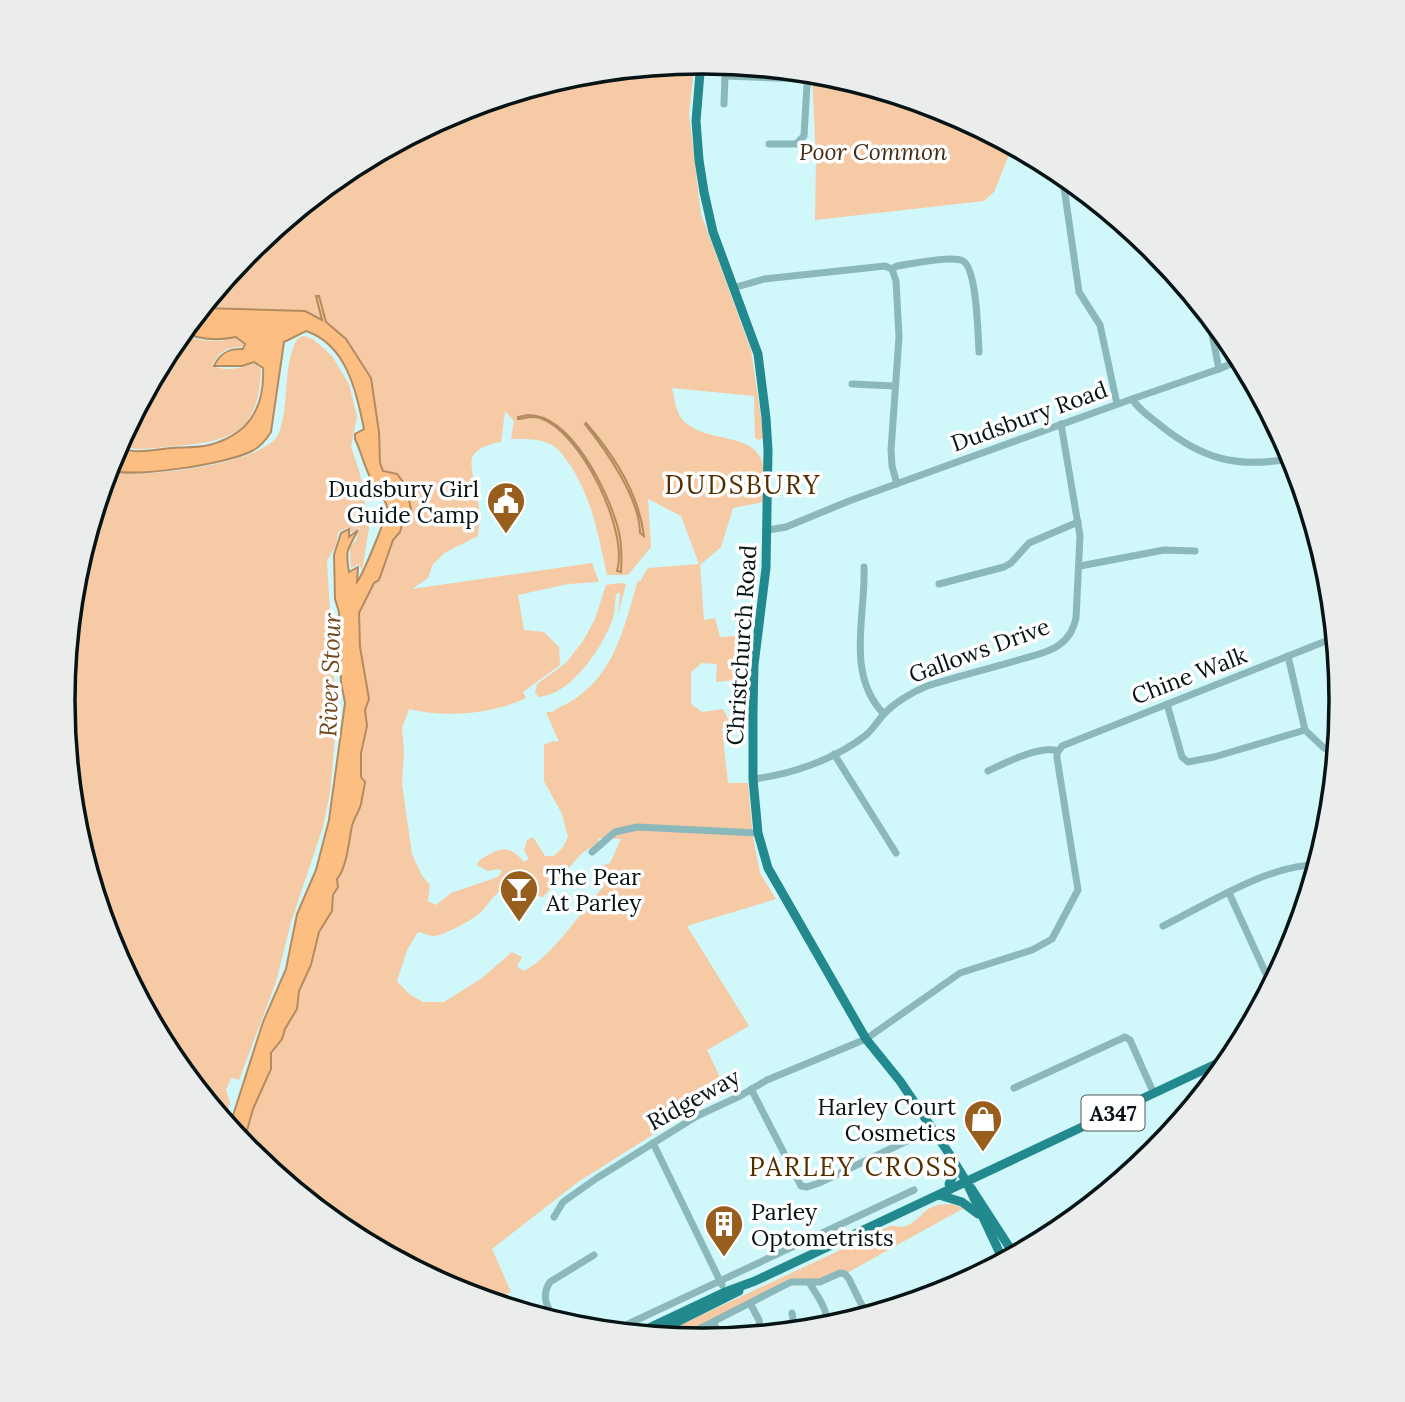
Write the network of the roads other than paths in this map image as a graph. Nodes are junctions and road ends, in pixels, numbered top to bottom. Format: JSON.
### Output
{"nodes":[{"id":1,"x":700,"y":74,"type":"edge"},
{"id":2,"x":725,"y":76,"type":"joint"},
{"id":3,"x":751,"y":76,"type":"edge"},
{"id":4,"x":807,"y":83,"type":"edge"},
{"id":5,"x":724,"y":104,"type":"dead end"},
{"id":6,"x":768,"y":144,"type":"dead end"},
{"id":7,"x":782,"y":144,"type":"junction"},
{"id":8,"x":782,"y":154,"type":"dead end"},
{"id":9,"x":1064,"y":189,"type":"edge"},
{"id":10,"x":892,"y":268,"type":"junction"},
{"id":11,"x":733,"y":288,"type":"junction"},
{"id":12,"x":1212,"y":336,"type":"edge"},
{"id":13,"x":979,"y":352,"type":"dead end"},
{"id":14,"x":1231,"y":363,"type":"edge"},
{"id":15,"x":1219,"y":369,"type":"junction"},
{"id":16,"x":852,"y":384,"type":"dead end"},
{"id":17,"x":895,"y":386,"type":"junction"},
{"id":18,"x":1132,"y":399,"type":"junction"},
{"id":19,"x":1117,"y":404,"type":"junction"},
{"id":20,"x":1061,"y":424,"type":"junction"},
{"id":21,"x":1281,"y":460,"type":"edge"},
{"id":22,"x":897,"y":484,"type":"junction"},
{"id":23,"x":1078,"y":522,"type":"junction"},
{"id":24,"x":768,"y":530,"type":"junction"},
{"id":25,"x":1195,"y":551,"type":"dead end"},
{"id":26,"x":1080,"y":566,"type":"junction"},
{"id":27,"x":864,"y":567,"type":"dead end"},
{"id":28,"x":939,"y":584,"type":"dead end"},
{"id":29,"x":1327,"y":641,"type":"edge"},
{"id":30,"x":1288,"y":656,"type":"junction"},
{"id":31,"x":1167,"y":704,"type":"junction"},
{"id":32,"x":884,"y":714,"type":"junction"},
{"id":33,"x":1305,"y":730,"type":"junction"},
{"id":34,"x":1328,"y":750,"type":"edge"},
{"id":35,"x":1058,"y":751,"type":"junction"},
{"id":36,"x":834,"y":754,"type":"junction"},
{"id":37,"x":988,"y":771,"type":"dead end"},
{"id":38,"x":753,"y":779,"type":"junction"},
{"id":39,"x":758,"y":833,"type":"junction"},
{"id":40,"x":592,"y":852,"type":"dead end"},
{"id":41,"x":896,"y":853,"type":"dead end"},
{"id":42,"x":1309,"y":864,"type":"edge"},
{"id":43,"x":1230,"y":893,"type":"junction"},
{"id":44,"x":1163,"y":926,"type":"dead end"},
{"id":45,"x":1267,"y":975,"type":"edge"},
{"id":46,"x":866,"y":1039,"type":"junction"},
{"id":47,"x":1212,"y":1066,"type":"edge"},
{"id":48,"x":1013,"y":1087,"type":"dead end"},
{"id":49,"x":751,"y":1089,"type":"junction"},
{"id":50,"x":1154,"y":1094,"type":"junction"},
{"id":51,"x":932,"y":1129,"type":"junction"},
{"id":52,"x":653,"y":1143,"type":"junction"},
{"id":53,"x":950,"y":1155,"type":"junction"},
{"id":54,"x":965,"y":1180,"type":"junction"},
{"id":55,"x":949,"y":1184,"type":"junction"},
{"id":56,"x":914,"y":1190,"type":"dead end"},
{"id":57,"x":939,"y":1195,"type":"junction"},
{"id":58,"x":554,"y":1217,"type":"dead end"},
{"id":59,"x":981,"y":1217,"type":"junction"},
{"id":60,"x":835,"y":1244,"type":"junction"},
{"id":61,"x":1010,"y":1248,"type":"edge"},
{"id":62,"x":999,"y":1253,"type":"edge"},
{"id":63,"x":594,"y":1255,"type":"dead end"},
{"id":64,"x":720,"y":1281,"type":"junction"},
{"id":65,"x":809,"y":1282,"type":"junction"},
{"id":66,"x":727,"y":1295,"type":"junction"},
{"id":67,"x":750,"y":1303,"type":"junction"},
{"id":68,"x":863,"y":1308,"type":"edge"},
{"id":69,"x":550,"y":1309,"type":"edge"},
{"id":70,"x":792,"y":1313,"type":"dead end"},
{"id":71,"x":827,"y":1316,"type":"edge"},
{"id":72,"x":793,"y":1321,"type":"edge"},
{"id":73,"x":713,"y":1322,"type":"junction"},
{"id":74,"x":671,"y":1323,"type":"junction"},
{"id":75,"x":629,"y":1324,"type":"edge"},
{"id":76,"x":760,"y":1325,"type":"edge"},
{"id":77,"x":659,"y":1327,"type":"edge"},
{"id":78,"x":664,"y":1327,"type":"edge"},
{"id":79,"x":672,"y":1327,"type":"edge"},
{"id":80,"x":675,"y":1327,"type":"edge"},
{"id":81,"x":701,"y":1328,"type":"edge"},
{"id":82,"x":716,"y":1328,"type":"edge"}],
"edges":[{"from":1,"to":11,"type":"main road","name":"Christchurch Road"},
{"from":2,"to":3,"type":"street"},
{"from":2,"to":5,"type":"street"},
{"from":4,"to":7,"type":"street"},
{"from":6,"to":7,"type":"street"},
{"from":7,"to":8,"type":"street"},
{"from":9,"to":19,"type":"street"},
{"from":10,"to":11,"type":"street"},
{"from":10,"to":13,"type":"street"},
{"from":10,"to":17,"type":"street"},
{"from":11,"to":24,"type":"main road","name":"Christchurch Road"},
{"from":12,"to":15,"type":"street"},
{"from":14,"to":15,"type":"street"},
{"from":15,"to":18,"type":"street"},
{"from":16,"to":17,"type":"street"},
{"from":17,"to":22,"type":"street"},
{"from":18,"to":19,"type":"street","name":"Dudsbury Road"},
{"from":18,"to":21,"type":"street","name":"Dudsbury Road"},
{"from":19,"to":20,"type":"street","name":"Dudsbury Road"},
{"from":20,"to":22,"type":"street","name":"Dudsbury Road"},
{"from":20,"to":23,"type":"street","name":"Gallows Drive"},
{"from":22,"to":24,"type":"street","name":"Dudsbury Road"},
{"from":23,"to":26,"type":"street","name":"Gallows Drive"},
{"from":23,"to":28,"type":"street"},
{"from":24,"to":38,"type":"main road","name":"Christchurch Road"},
{"from":25,"to":26,"type":"street"},
{"from":26,"to":32,"type":"street","name":"Gallows Drive"},
{"from":27,"to":32,"type":"street"},
{"from":29,"to":30,"type":"street","name":"Chine Walk"},
{"from":30,"to":31,"type":"street","name":"Chine Walk"},
{"from":30,"to":33,"type":"street"},
{"from":31,"to":33,"type":"street"},
{"from":31,"to":35,"type":"street","name":"Chine Walk"},
{"from":32,"to":36,"type":"street","name":"Gallows Drive"},
{"from":33,"to":34,"type":"street"},
{"from":35,"to":37,"type":"street","name":"Chine Walk"},
{"from":35,"to":46,"type":"street"},
{"from":36,"to":38,"type":"street","name":"Gallows Drive"},
{"from":36,"to":41,"type":"street"},
{"from":38,"to":39,"type":"main road","name":"Christchurch Road"},
{"from":39,"to":40,"type":"street"},
{"from":39,"to":46,"type":"main road","name":"Christchurch Road"},
{"from":42,"to":43,"type":"street"},
{"from":43,"to":44,"type":"street"},
{"from":43,"to":45,"type":"street"},
{"from":46,"to":49,"type":"street","name":"Ridgeway"},
{"from":46,"to":51,"type":"main road","name":"Christchurch Road"},
{"from":47,"to":50,"type":"main road","number":"A347"},
{"from":48,"to":50,"type":"street"},
{"from":49,"to":51,"type":"street"},
{"from":49,"to":52,"type":"street","name":"Ridgeway"},
{"from":50,"to":54,"type":"main road","number":"A347"},
{"from":51,"to":53,"type":"main road","name":"Christchurch Road"},
{"from":52,"to":58,"type":"street","name":"Ridgeway"},
{"from":52,"to":64,"type":"street"},
{"from":53,"to":54,"type":"main road","name":"Christchurch Road"},
{"from":53,"to":55,"type":"main road"},
{"from":54,"to":55,"type":"main road"},
{"from":54,"to":57,"type":"main road"},
{"from":54,"to":59,"type":"main road","name":"Christchurch Road"},
{"from":54,"to":61,"type":"main road","name":"Christchurch Road"},
{"from":55,"to":60,"type":"main road"},
{"from":56,"to":64,"type":"street"},
{"from":57,"to":59,"type":"main road"},
{"from":57,"to":60,"type":"main road"},
{"from":59,"to":62,"type":"main road","name":"Christchurch Road"},
{"from":60,"to":66,"type":"main road"},
{"from":63,"to":69,"type":"street"},
{"from":64,"to":66,"type":"street"},
{"from":64,"to":75,"type":"street"},
{"from":65,"to":67,"type":"street"},
{"from":65,"to":68,"type":"street"},
{"from":65,"to":71,"type":"street"},
{"from":66,"to":74,"type":"main road"},
{"from":67,"to":73,"type":"street"},
{"from":67,"to":76,"type":"street"},
{"from":70,"to":72,"type":"street"},
{"from":73,"to":81,"type":"street"},
{"from":73,"to":82,"type":"street"},
{"from":74,"to":77,"type":"main road"},
{"from":74,"to":78,"type":"main road"},
{"from":74,"to":79,"type":"street"},
{"from":74,"to":80,"type":"street"}]}
